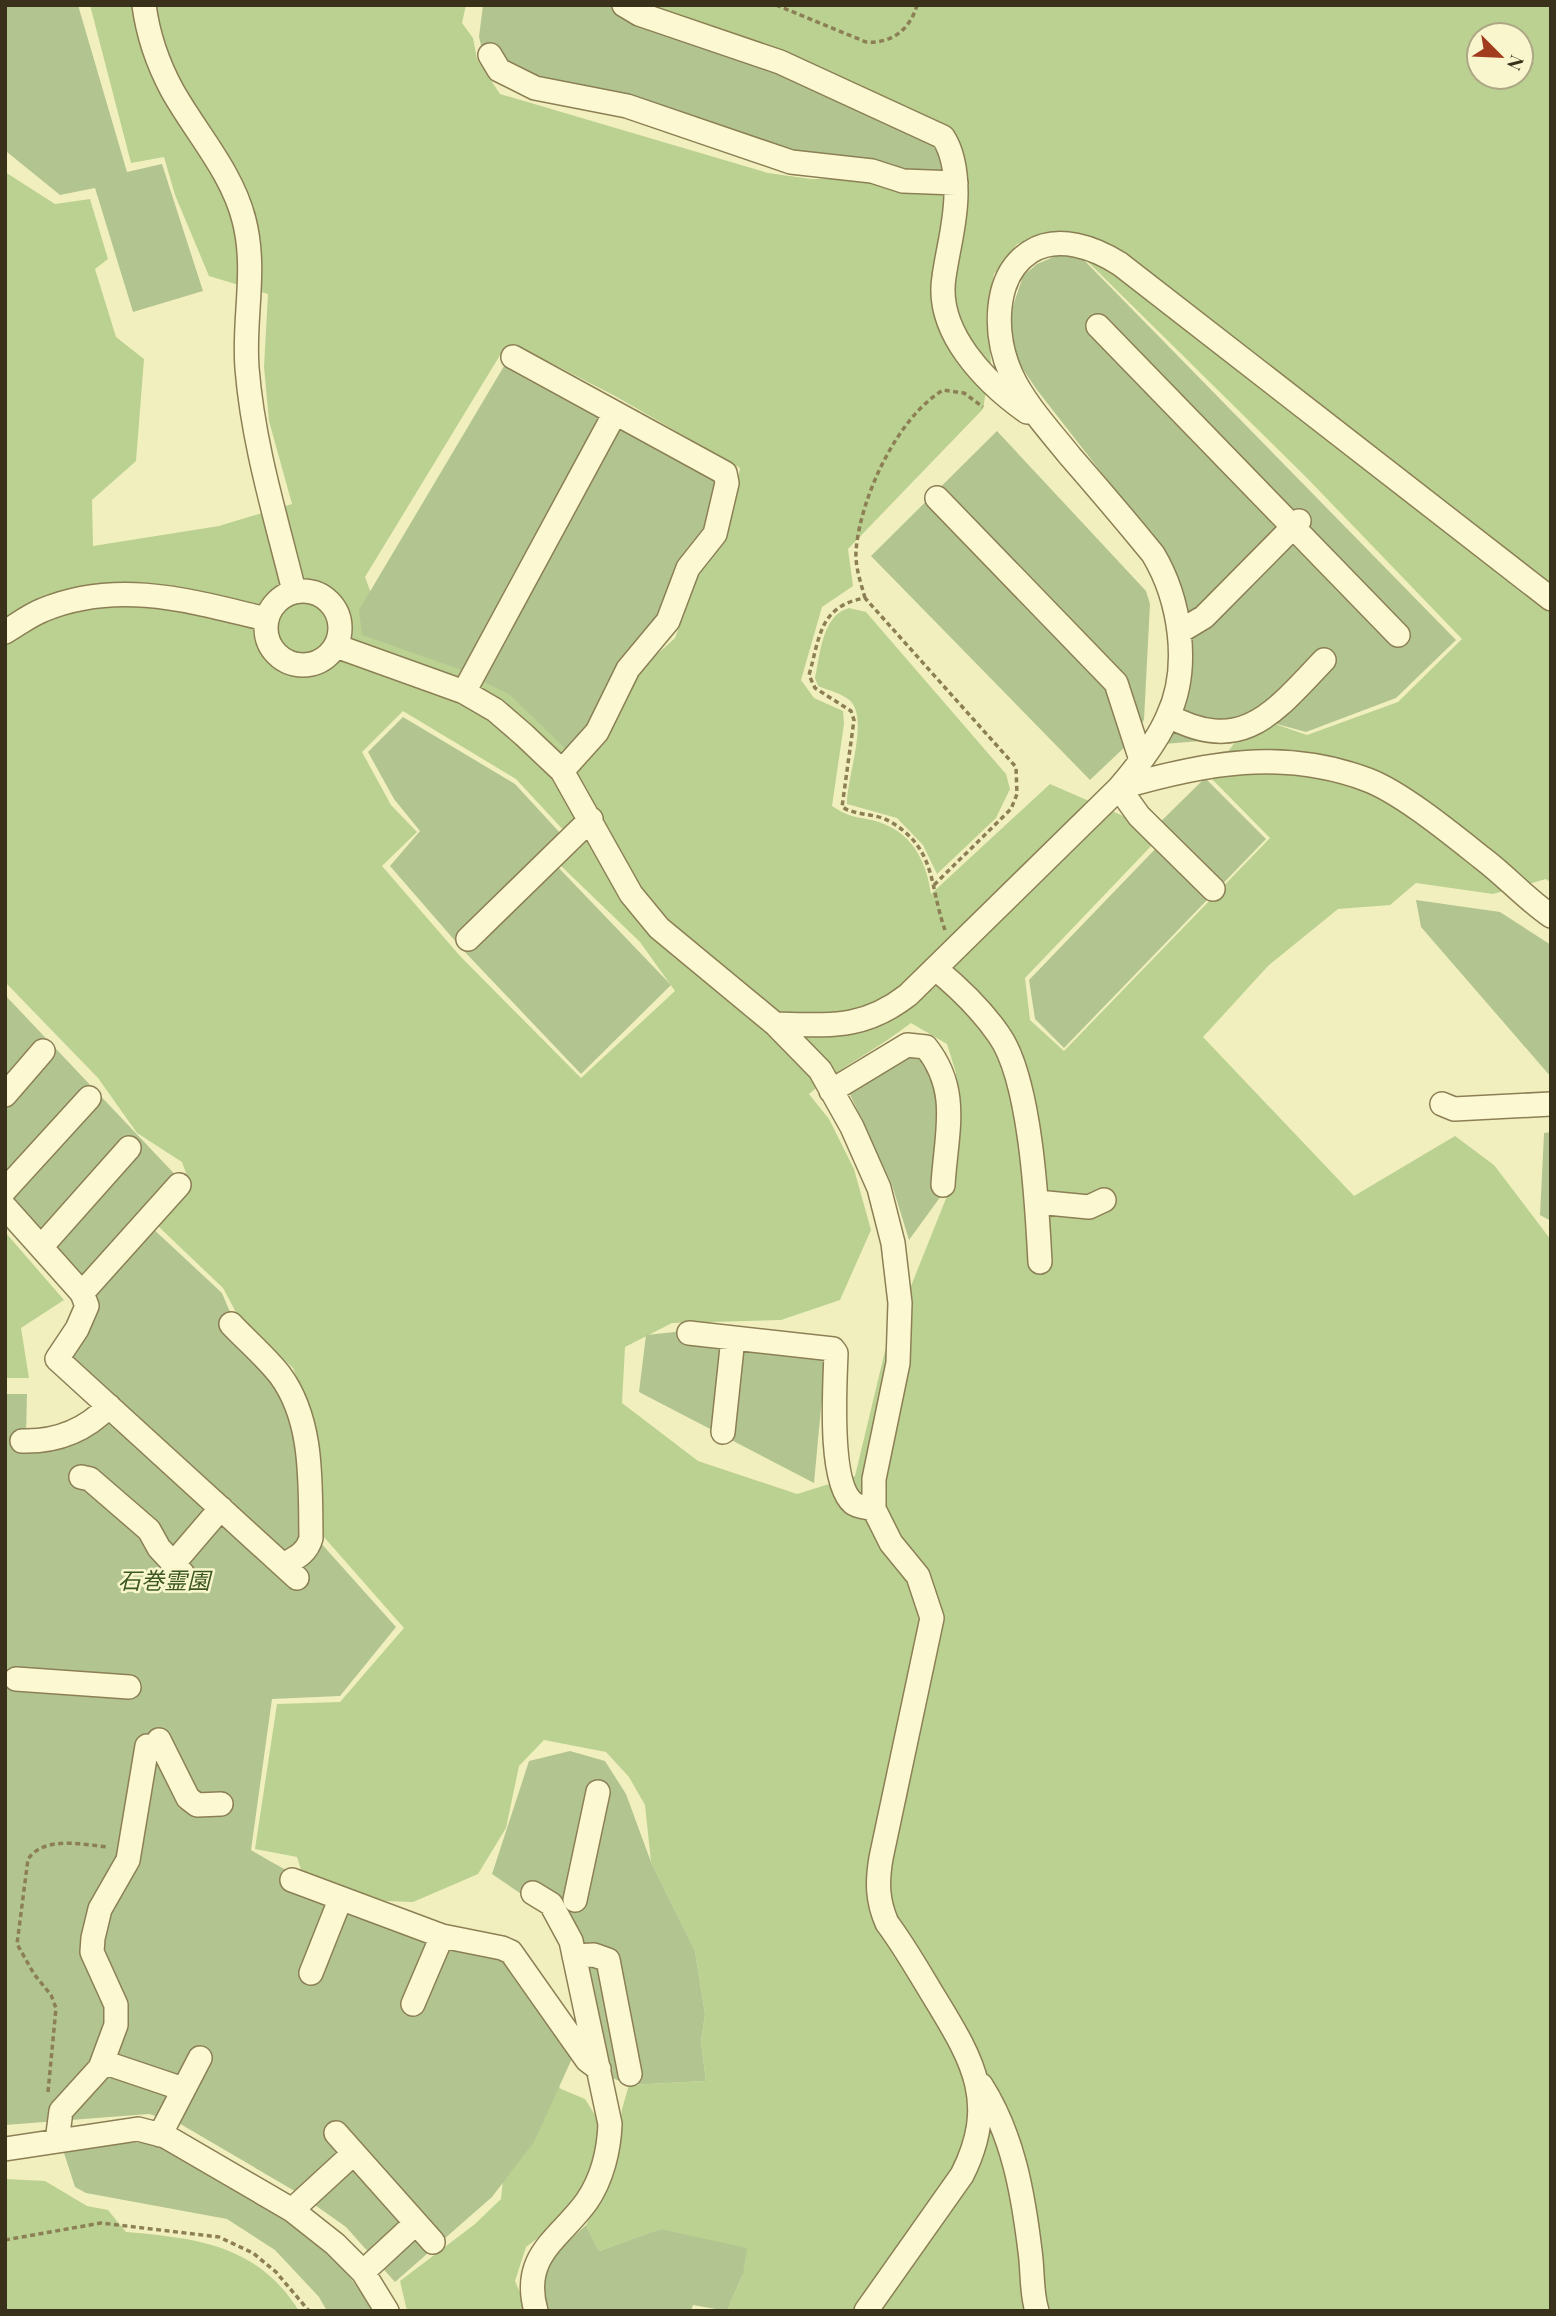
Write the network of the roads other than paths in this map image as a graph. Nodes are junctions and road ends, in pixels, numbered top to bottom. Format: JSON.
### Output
{"nodes":[{"id":1,"x":144,"y":5,"type":"edge"},
{"id":2,"x":624,"y":5,"type":"edge"},
{"id":3,"x":490,"y":55,"type":"dead end"},
{"id":4,"x":956,"y":183,"type":"junction"},
{"id":5,"x":1098,"y":326,"type":"dead end"},
{"id":6,"x":513,"y":357,"type":"dead end"},
{"id":7,"x":615,"y":413,"type":"junction"},
{"id":8,"x":1044,"y":424,"type":"junction"},
{"id":9,"x":937,"y":498,"type":"dead end"},
{"id":10,"x":1295,"y":525,"type":"junction"},
{"id":11,"x":294,"y":592,"type":"junction"},
{"id":12,"x":1551,"y":599,"type":"edge"},
{"id":13,"x":266,"y":619,"type":"junction"},
{"id":14,"x":5,"y":632,"type":"edge"},
{"id":15,"x":1179,"y":632,"type":"junction"},
{"id":16,"x":1398,"y":635,"type":"dead end"},
{"id":17,"x":336,"y":646,"type":"junction"},
{"id":18,"x":1324,"y":660,"type":"dead end"},
{"id":19,"x":464,"y":692,"type":"junction"},
{"id":20,"x":1169,"y":716,"type":"junction"},
{"id":21,"x":1141,"y":760,"type":"junction"},
{"id":22,"x":562,"y":771,"type":"junction"},
{"id":23,"x":1119,"y":788,"type":"junction"},
{"id":24,"x":591,"y":819,"type":"junction"},
{"id":25,"x":1213,"y":889,"type":"dead end"},
{"id":26,"x":1551,"y":916,"type":"edge"},
{"id":27,"x":468,"y":939,"type":"dead end"},
{"id":28,"x":936,"y":969,"type":"junction"},
{"id":29,"x":775,"y":1024,"type":"junction"},
{"id":30,"x":43,"y":1051,"type":"dead end"},
{"id":31,"x":831,"y":1091,"type":"junction"},
{"id":32,"x":5,"y":1095,"type":"edge"},
{"id":33,"x":89,"y":1098,"type":"dead end"},
{"id":34,"x":1442,"y":1104,"type":"dead end"},
{"id":35,"x":1551,"y":1104,"type":"edge"},
{"id":36,"x":129,"y":1148,"type":"dead end"},
{"id":37,"x":179,"y":1185,"type":"dead end"},
{"id":38,"x":943,"y":1185,"type":"dead end"},
{"id":39,"x":5,"y":1190,"type":"edge"},
{"id":40,"x":1104,"y":1200,"type":"dead end"},
{"id":41,"x":1037,"y":1202,"type":"junction"},
{"id":42,"x":5,"y":1207,"type":"edge"},
{"id":43,"x":41,"y":1247,"type":"junction"},
{"id":44,"x":1040,"y":1262,"type":"dead end"},
{"id":45,"x":82,"y":1293,"type":"junction"},
{"id":46,"x":231,"y":1324,"type":"dead end"},
{"id":47,"x":689,"y":1333,"type":"dead end"},
{"id":48,"x":733,"y":1338,"type":"junction"},
{"id":49,"x":109,"y":1406,"type":"junction"},
{"id":50,"x":723,"y":1432,"type":"dead end"},
{"id":51,"x":22,"y":1441,"type":"dead end"},
{"id":52,"x":81,"y":1477,"type":"dead end"},
{"id":53,"x":221,"y":1508,"type":"junction"},
{"id":54,"x":873,"y":1509,"type":"junction"},
{"id":55,"x":16,"y":1679,"type":"dead end"},
{"id":56,"x":129,"y":1687,"type":"dead end"},
{"id":57,"x":598,"y":1792,"type":"dead end"},
{"id":58,"x":221,"y":1804,"type":"dead end"},
{"id":59,"x":292,"y":1881,"type":"dead end"},
{"id":60,"x":533,"y":1893,"type":"dead end"},
{"id":61,"x":340,"y":1900,"type":"junction"},
{"id":62,"x":574,"y":1904,"type":"junction"},
{"id":63,"x":442,"y":1936,"type":"junction"},
{"id":64,"x":574,"y":1956,"type":"junction"},
{"id":65,"x":311,"y":1973,"type":"dead end"},
{"id":66,"x":413,"y":2004,"type":"dead end"},
{"id":67,"x":200,"y":2058,"type":"dead end"},
{"id":68,"x":103,"y":2062,"type":"junction"},
{"id":69,"x":599,"y":2069,"type":"junction"},
{"id":70,"x":630,"y":2074,"type":"dead end"},
{"id":71,"x":978,"y":2080,"type":"junction"},
{"id":72,"x":183,"y":2089,"type":"junction"},
{"id":73,"x":336,"y":2133,"type":"dead end"},
{"id":74,"x":160,"y":2135,"type":"junction"},
{"id":75,"x":57,"y":2141,"type":"junction"},
{"id":76,"x":5,"y":2149,"type":"edge"},
{"id":77,"x":354,"y":2153,"type":"junction"},
{"id":78,"x":292,"y":2210,"type":"junction"},
{"id":79,"x":416,"y":2223,"type":"junction"},
{"id":80,"x":433,"y":2242,"type":"dead end"},
{"id":81,"x":363,"y":2272,"type":"junction"},
{"id":82,"x":387,"y":2311,"type":"edge"},
{"id":83,"x":536,"y":2311,"type":"edge"},
{"id":84,"x":866,"y":2311,"type":"edge"},
{"id":85,"x":1037,"y":2311,"type":"edge"}],
"edges":[{"from":1,"to":11,"type":"street"},
{"from":2,"to":4,"type":"street"},
{"from":3,"to":4,"type":"street"},
{"from":4,"to":8,"type":"street"},
{"from":5,"to":10,"type":"street"},
{"from":6,"to":7,"type":"street"},
{"from":7,"to":19,"type":"street"},
{"from":7,"to":22,"type":"street"},
{"from":8,"to":12,"type":"street"},
{"from":8,"to":15,"type":"street"},
{"from":9,"to":21,"type":"street"},
{"from":10,"to":15,"type":"street"},
{"from":10,"to":16,"type":"street"},
{"from":11,"to":13,"type":"street"},
{"from":11,"to":17,"type":"street"},
{"from":13,"to":14,"type":"street"},
{"from":13,"to":17,"type":"street"},
{"from":15,"to":20,"type":"street"},
{"from":17,"to":19,"type":"street"},
{"from":18,"to":20,"type":"street"},
{"from":19,"to":22,"type":"street"},
{"from":20,"to":21,"type":"street"},
{"from":21,"to":23,"type":"street"},
{"from":22,"to":24,"type":"street"},
{"from":23,"to":25,"type":"street"},
{"from":23,"to":26,"type":"street"},
{"from":23,"to":28,"type":"street"},
{"from":24,"to":27,"type":"street"},
{"from":24,"to":29,"type":"street"},
{"from":28,"to":29,"type":"street"},
{"from":28,"to":41,"type":"street"},
{"from":29,"to":31,"type":"street"},
{"from":30,"to":32,"type":"street"},
{"from":31,"to":38,"type":"street"},
{"from":31,"to":54,"type":"street"},
{"from":33,"to":39,"type":"street"},
{"from":34,"to":35,"type":"street"},
{"from":36,"to":43,"type":"street"},
{"from":37,"to":45,"type":"street"},
{"from":40,"to":41,"type":"street"},
{"from":41,"to":44,"type":"street"},
{"from":42,"to":43,"type":"street"},
{"from":43,"to":45,"type":"street"},
{"from":45,"to":49,"type":"street"},
{"from":46,"to":53,"type":"street"},
{"from":47,"to":48,"type":"street"},
{"from":48,"to":50,"type":"street"},
{"from":48,"to":54,"type":"street"},
{"from":49,"to":51,"type":"street"},
{"from":49,"to":53,"type":"street"},
{"from":52,"to":53,"type":"street"},
{"from":54,"to":71,"type":"street"},
{"from":55,"to":56,"type":"street"},
{"from":57,"to":62,"type":"street"},
{"from":58,"to":68,"type":"street"},
{"from":59,"to":61,"type":"street"},
{"from":60,"to":62,"type":"street"},
{"from":61,"to":63,"type":"street"},
{"from":61,"to":65,"type":"street"},
{"from":62,"to":64,"type":"street"},
{"from":63,"to":66,"type":"street"},
{"from":63,"to":69,"type":"street"},
{"from":64,"to":69,"type":"street"},
{"from":64,"to":70,"type":"street"},
{"from":67,"to":72,"type":"street"},
{"from":68,"to":72,"type":"street"},
{"from":68,"to":75,"type":"street"},
{"from":69,"to":83,"type":"street"},
{"from":71,"to":84,"type":"street"},
{"from":71,"to":85,"type":"street"},
{"from":72,"to":74,"type":"street"},
{"from":73,"to":77,"type":"street"},
{"from":74,"to":75,"type":"street"},
{"from":74,"to":78,"type":"street"},
{"from":75,"to":76,"type":"street"},
{"from":77,"to":78,"type":"street"},
{"from":77,"to":79,"type":"street"},
{"from":78,"to":81,"type":"street"},
{"from":79,"to":80,"type":"street"},
{"from":79,"to":81,"type":"street"},
{"from":81,"to":82,"type":"street"}]}
